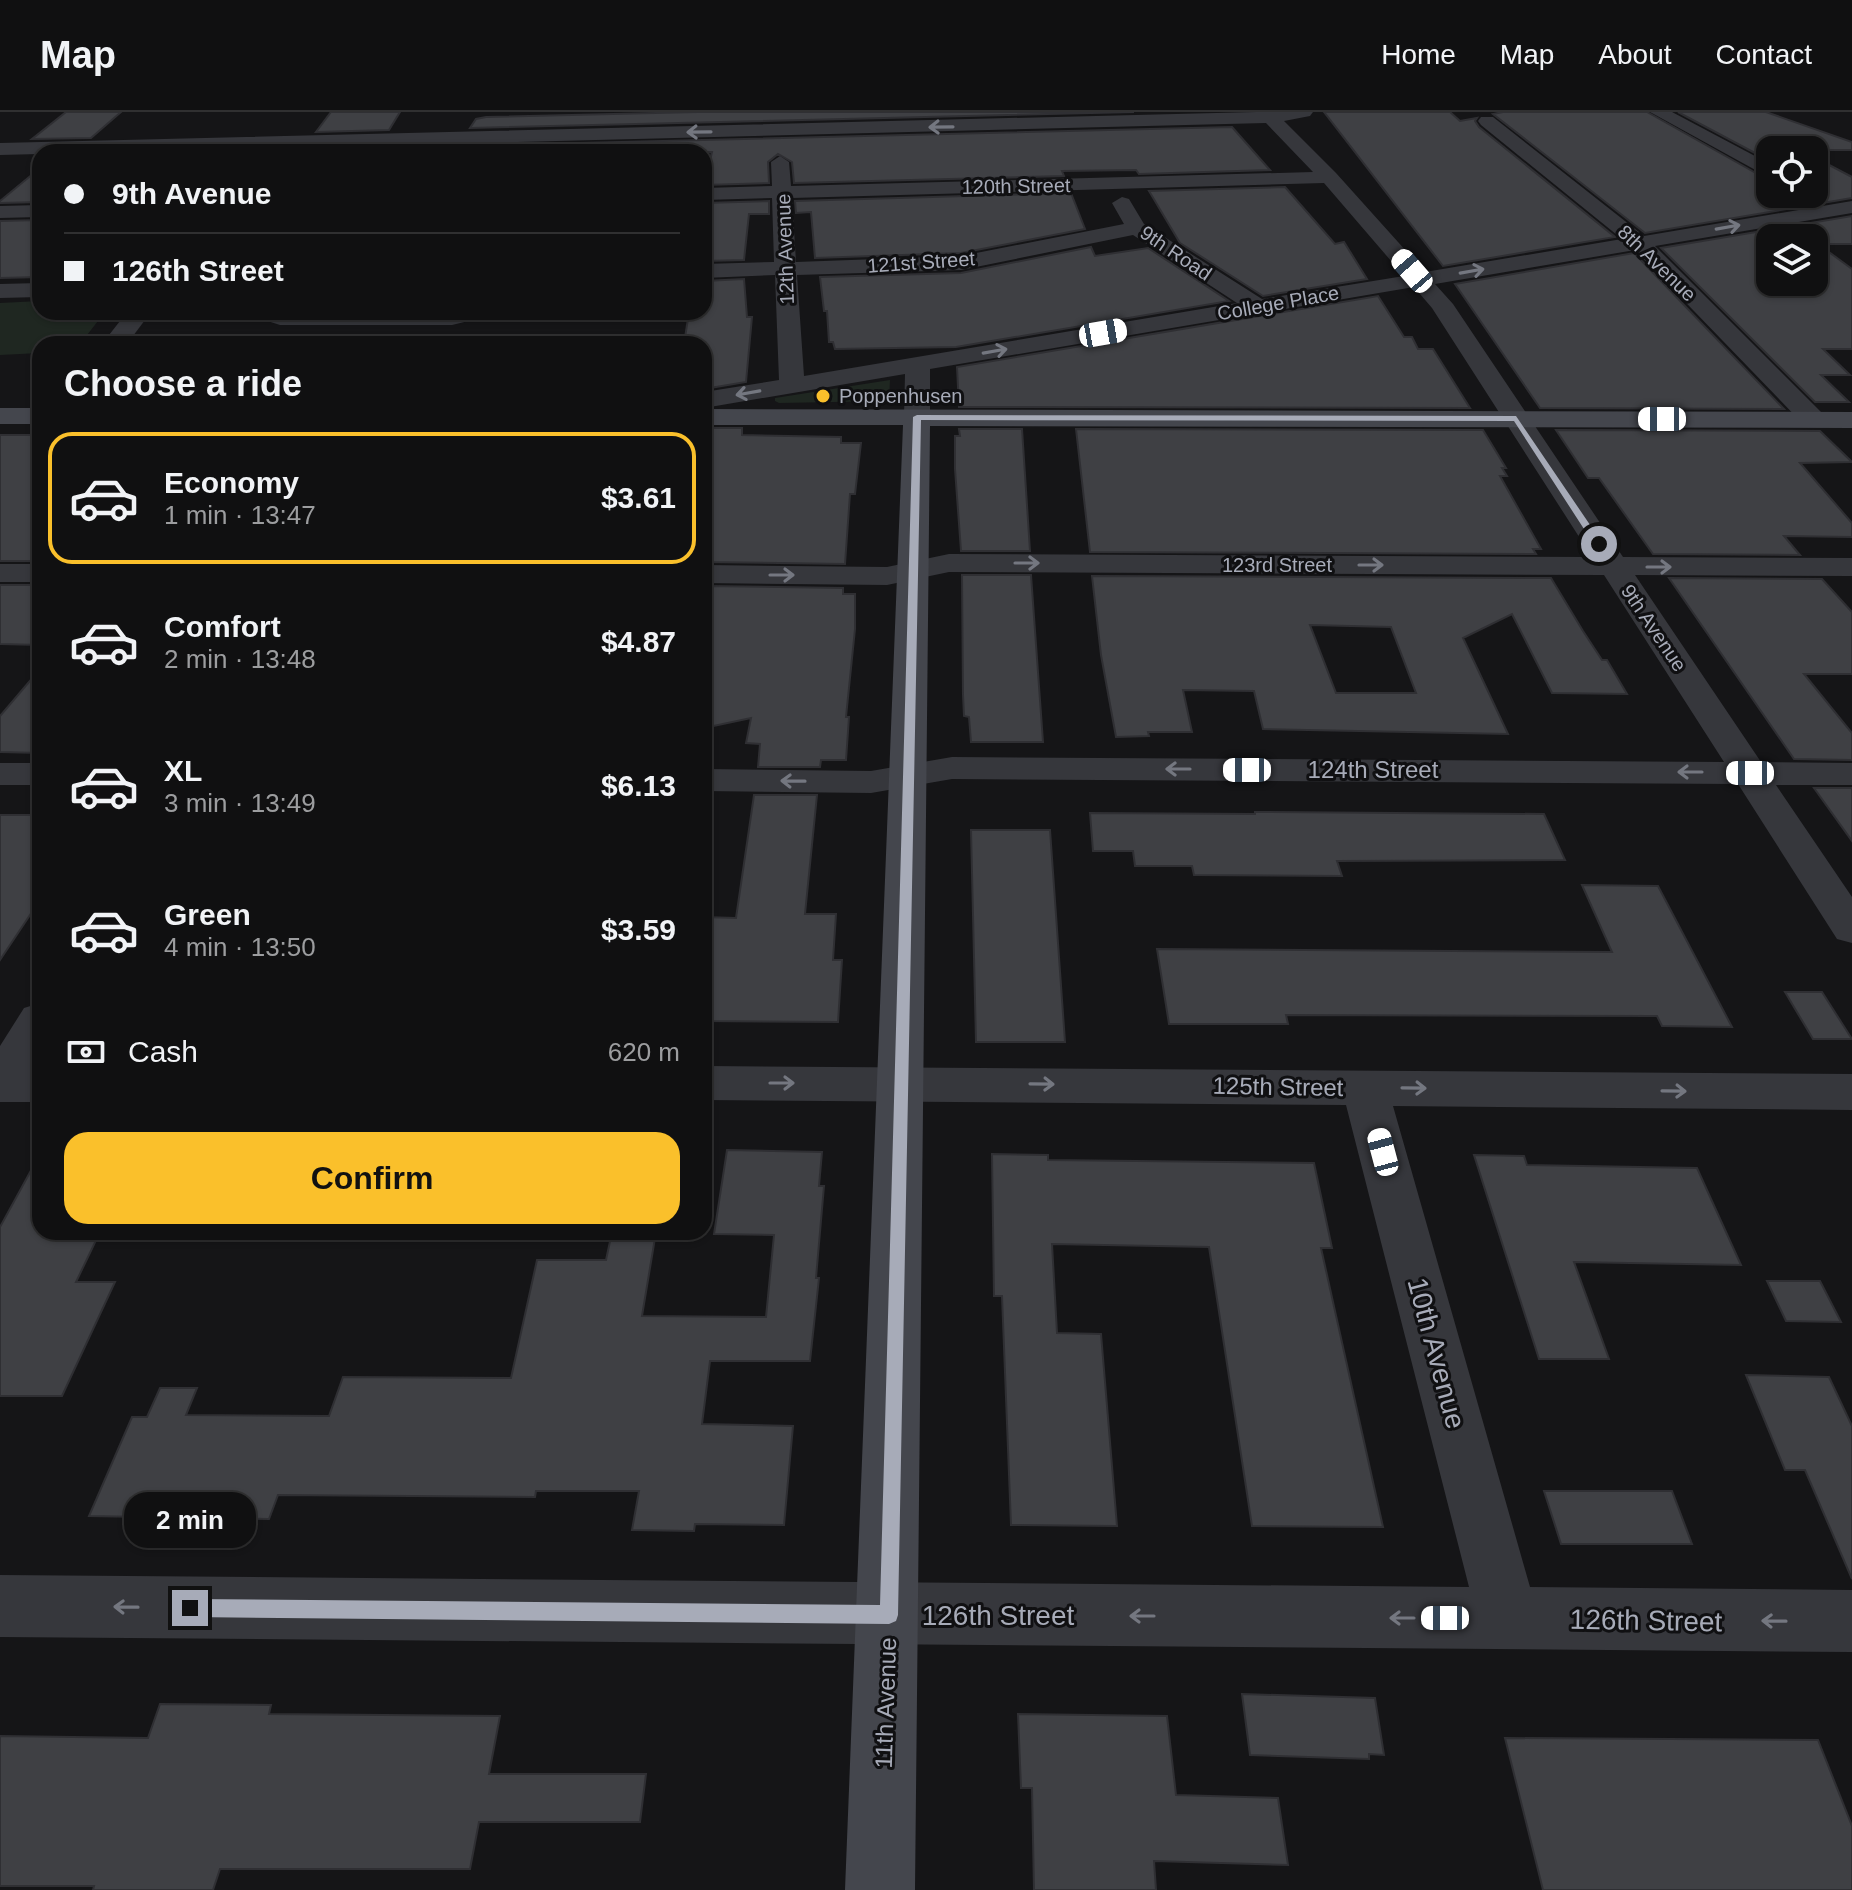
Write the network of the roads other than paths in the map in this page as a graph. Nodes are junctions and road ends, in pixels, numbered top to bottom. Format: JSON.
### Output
{"nodes":[{"id":1,"x":1304,"y":112,"type":"edge"},
{"id":2,"x":1659,"y":112,"type":"edge"},
{"id":3,"x":1268,"y":115,"type":"edge"},
{"id":4,"x":777,"y":121,"type":"edge"},
{"id":5,"x":1487,"y":121,"type":"dead end"},
{"id":6,"x":290,"y":122,"type":"dead end"},
{"id":7,"x":272,"y":144,"type":"edge"},
{"id":8,"x":328,"y":144,"type":"edge"},
{"id":9,"x":0,"y":149,"type":"edge"},
{"id":10,"x":32,"y":149,"type":"edge"},
{"id":11,"x":1756,"y":164,"type":"edge"},
{"id":12,"x":1329,"y":177,"type":"junction"},
{"id":13,"x":1111,"y":184,"type":"junction"},
{"id":14,"x":783,"y":192,"type":"junction"},
{"id":15,"x":712,"y":194,"type":"edge"},
{"id":16,"x":1828,"y":204,"type":"edge"},
{"id":17,"x":32,"y":211,"type":"edge"},
{"id":18,"x":0,"y":212,"type":"edge"},
{"id":19,"x":1846,"y":213,"type":"edge"},
{"id":20,"x":1136,"y":228,"type":"junction"},
{"id":21,"x":1639,"y":242,"type":"junction"},
{"id":22,"x":785,"y":268,"type":"junction"},
{"id":23,"x":712,"y":271,"type":"edge"},
{"id":24,"x":1419,"y":280,"type":"junction"},
{"id":25,"x":32,"y":290,"type":"edge"},
{"id":26,"x":0,"y":291,"type":"edge"},
{"id":27,"x":1258,"y":307,"type":"junction"},
{"id":28,"x":133,"y":320,"type":"edge"},
{"id":29,"x":120,"y":336,"type":"edge"},
{"id":30,"x":918,"y":364,"type":"junction"},
{"id":31,"x":792,"y":385,"type":"junction"},
{"id":32,"x":712,"y":399,"type":"edge"},
{"id":33,"x":0,"y":416,"type":"edge"},
{"id":34,"x":32,"y":416,"type":"edge"},
{"id":35,"x":712,"y":417,"type":"edge"},
{"id":36,"x":917,"y":417,"type":"junction"},
{"id":37,"x":1516,"y":419,"type":"junction"},
{"id":38,"x":1814,"y":420,"type":"junction"},
{"id":39,"x":1852,"y":420,"type":"edge"},
{"id":40,"x":1614,"y":567,"type":"junction"},
{"id":41,"x":1852,"y":567,"type":"edge"},
{"id":42,"x":915,"y":570,"type":"junction"},
{"id":43,"x":0,"y":573,"type":"edge"},
{"id":44,"x":32,"y":573,"type":"edge"},
{"id":45,"x":712,"y":574,"type":"edge"},
{"id":46,"x":1750,"y":773,"type":"junction"},
{"id":47,"x":0,"y":774,"type":"edge"},
{"id":48,"x":32,"y":774,"type":"edge"},
{"id":49,"x":1852,"y":774,"type":"edge"},
{"id":50,"x":908,"y":775,"type":"junction"},
{"id":51,"x":712,"y":780,"type":"edge"},
{"id":52,"x":1852,"y":929,"type":"edge"},
{"id":53,"x":32,"y":1032,"type":"edge"},
{"id":54,"x":712,"y":1083,"type":"edge"},
{"id":55,"x":901,"y":1083,"type":"junction"},
{"id":56,"x":0,"y":1085,"type":"edge"},
{"id":57,"x":32,"y":1085,"type":"edge"},
{"id":58,"x":1365,"y":1088,"type":"junction"},
{"id":59,"x":1852,"y":1092,"type":"edge"},
{"id":60,"x":0,"y":1606,"type":"edge"},
{"id":61,"x":889,"y":1615,"type":"junction"},
{"id":62,"x":1508,"y":1618,"type":"junction"},
{"id":63,"x":1852,"y":1621,"type":"edge"},
{"id":64,"x":880,"y":1890,"type":"edge"}],
"edges":[{"from":1,"to":3,"type":"street"},
{"from":2,"to":11,"type":"street"},
{"from":3,"to":4,"type":"street","one_way":true},
{"from":3,"to":12,"type":"street","name":"9th Avenue"},
{"from":4,"to":8,"type":"street","one_way":true},
{"from":4,"to":14,"type":"street","name":"12th Avenue"},
{"from":5,"to":21,"type":"street","name":"8th Avenue"},
{"from":6,"to":7,"type":"street"},
{"from":9,"to":10,"type":"street"},
{"from":12,"to":13,"type":"street","name":"120th Street"},
{"from":12,"to":24,"type":"street","name":"9th Avenue"},
{"from":13,"to":14,"type":"street","name":"120th Street"},
{"from":13,"to":20,"type":"street","name":"9th Road"},
{"from":14,"to":15,"type":"street","name":"120th Street"},
{"from":14,"to":22,"type":"street","name":"12th Avenue"},
{"from":16,"to":19,"type":"street"},
{"from":17,"to":18,"type":"street"},
{"from":21,"to":19,"type":"street","name":"College Place","one_way":true},
{"from":20,"to":22,"type":"street","name":"121st Street"},
{"from":20,"to":27,"type":"street","name":"9th Road"},
{"from":24,"to":21,"type":"street","name":"College Place","one_way":true},
{"from":21,"to":38,"type":"street","name":"8th Avenue"},
{"from":22,"to":23,"type":"street","name":"121st Street"},
{"from":22,"to":31,"type":"street","name":"12th Avenue"},
{"from":24,"to":27,"type":"street","name":"College Place"},
{"from":24,"to":37,"type":"street","name":"9th Avenue"},
{"from":25,"to":26,"type":"street"},
{"from":30,"to":27,"type":"street","name":"College Place","one_way":true},
{"from":28,"to":29,"type":"street"},
{"from":30,"to":31,"type":"street","name":"College Place"},
{"from":30,"to":36,"type":"street","name":"11th Avenue"},
{"from":31,"to":32,"type":"street","name":"College Place","one_way":true},
{"from":33,"to":34,"type":"street"},
{"from":35,"to":36,"type":"street"},
{"from":36,"to":37,"type":"street"},
{"from":36,"to":42,"type":"street","name":"11th Avenue"},
{"from":37,"to":38,"type":"street"},
{"from":37,"to":40,"type":"street","name":"9th Avenue"},
{"from":38,"to":39,"type":"street"},
{"from":40,"to":41,"type":"street","name":"123rd Street","one_way":true},
{"from":42,"to":40,"type":"street","name":"123rd Street","one_way":true},
{"from":40,"to":46,"type":"street","name":"9th Avenue"},
{"from":45,"to":42,"type":"street","name":"123rd Street","one_way":true},
{"from":42,"to":50,"type":"street","name":"11th Avenue"},
{"from":43,"to":44,"type":"street"},
{"from":46,"to":49,"type":"street","name":"124th Street"},
{"from":46,"to":50,"type":"street","name":"124th Street","one_way":true},
{"from":46,"to":52,"type":"street","name":"9th Avenue"},
{"from":47,"to":48,"type":"street"},
{"from":50,"to":51,"type":"street","name":"124th Street","one_way":true},
{"from":50,"to":55,"type":"street","name":"11th Avenue"},
{"from":53,"to":56,"type":"street"},
{"from":54,"to":55,"type":"street","name":"125th Street","one_way":true},
{"from":55,"to":58,"type":"street","name":"125th Street","one_way":true},
{"from":55,"to":61,"type":"street","name":"11th Avenue"},
{"from":56,"to":57,"type":"street"},
{"from":58,"to":59,"type":"street","name":"125th Street","one_way":true},
{"from":58,"to":62,"type":"street","name":"10th Avenue"},
{"from":61,"to":60,"type":"street","name":"126th Street","one_way":true},
{"from":62,"to":61,"type":"street","name":"126th Street","one_way":true},
{"from":61,"to":64,"type":"street","name":"11th Avenue"},
{"from":63,"to":62,"type":"street","name":"126th Street","one_way":true}]}
